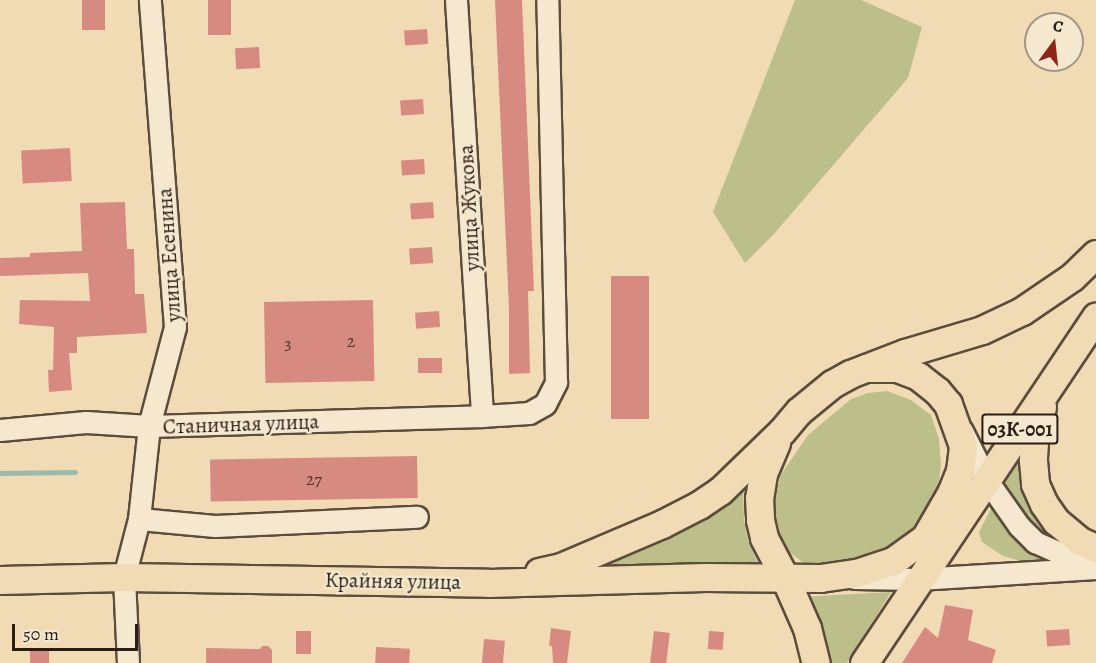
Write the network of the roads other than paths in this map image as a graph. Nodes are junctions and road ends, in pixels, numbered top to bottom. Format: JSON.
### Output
{"nodes":[{"id":1,"x":150,"y":0,"type":"edge"},
{"id":2,"x":456,"y":0,"type":"edge"},
{"id":3,"x":547,"y":0,"type":"edge"},
{"id":4,"x":1096,"y":254,"type":"edge"},
{"id":5,"x":1096,"y":316,"type":"edge"},
{"id":6,"x":866,"y":368,"type":"junction"},
{"id":7,"x":1048,"y":388,"type":"junction"},
{"id":8,"x":948,"y":404,"type":"junction"},
{"id":9,"x":482,"y":416,"type":"junction"},
{"id":10,"x":149,"y":426,"type":"junction"},
{"id":11,"x":0,"y":430,"type":"edge"},
{"id":12,"x":782,"y":431,"type":"junction"},
{"id":13,"x":986,"y":478,"type":"junction"},
{"id":14,"x":951,"y":493,"type":"junction"},
{"id":15,"x":417,"y":517,"type":"dead end"},
{"id":16,"x":139,"y":519,"type":"junction"},
{"id":17,"x":944,"y":542,"type":"junction"},
{"id":18,"x":1096,"y":548,"type":"edge"},
{"id":19,"x":1096,"y":560,"type":"edge"},
{"id":20,"x":1096,"y":568,"type":"edge"},
{"id":21,"x":124,"y":577,"type":"junction"},
{"id":22,"x":705,"y":577,"type":"junction"},
{"id":23,"x":785,"y":578,"type":"junction"},
{"id":24,"x":820,"y":578,"type":"junction"},
{"id":25,"x":918,"y":579,"type":"junction"},
{"id":26,"x":0,"y":580,"type":"edge"},
{"id":27,"x":489,"y":583,"type":"junction"},
{"id":28,"x":807,"y":628,"type":"junction"},
{"id":29,"x":128,"y":663,"type":"edge"},
{"id":30,"x":816,"y":663,"type":"edge"},
{"id":31,"x":864,"y":663,"type":"edge"}],
"edges":[{"from":1,"to":10,"type":"street","name":"улица Есенина"},
{"from":2,"to":9,"type":"street","name":"улица Жукова"},
{"from":3,"to":9,"type":"street","name":"Станичная улица"},
{"from":4,"to":6,"type":"main road","number":"03К-001"},
{"from":5,"to":7,"type":"main road","number":"03К-001"},
{"from":6,"to":8,"type":"main road","number":"03К-001"},
{"from":6,"to":12,"type":"main road","number":"03К-001"},
{"from":7,"to":13,"type":"main road","number":"03К-001"},
{"from":7,"to":18,"type":"main road","number":"03К-001"},
{"from":8,"to":13,"type":"street","number":"03К-001"},
{"from":8,"to":14,"type":"main road"},
{"from":9,"to":10,"type":"street","name":"Станичная улица"},
{"from":10,"to":11,"type":"street","name":"Станичная улица"},
{"from":10,"to":16,"type":"street","name":"улица Есенина"},
{"from":12,"to":23,"type":"main road","number":"03К-001"},
{"from":12,"to":27,"type":"main road","number":"03К-001"},
{"from":13,"to":17,"type":"main road","number":"03К-001"},
{"from":13,"to":19,"type":"street","number":"03К-001"},
{"from":14,"to":17,"type":"main road"},
{"from":14,"to":24,"type":"main road"},
{"from":15,"to":16,"type":"street"},
{"from":16,"to":21,"type":"street","name":"улица Есенина"},
{"from":17,"to":25,"type":"main road","number":"03К-001"},
{"from":20,"to":25,"type":"street"},
{"from":21,"to":26,"type":"main road","name":"Крайняя улица"},
{"from":21,"to":27,"type":"main road","name":"Крайняя улица"},
{"from":21,"to":29,"type":"street","name":"улица Есенина"},
{"from":22,"to":23,"type":"main road","name":"Крайняя улица"},
{"from":22,"to":27,"type":"main road","name":"Крайняя улица"},
{"from":22,"to":28,"type":"main road"},
{"from":23,"to":24,"type":"main road"},
{"from":23,"to":28,"type":"main road","number":"03К-001"},
{"from":24,"to":25,"type":"street"},
{"from":25,"to":31,"type":"main road","number":"03К-001"},
{"from":28,"to":30,"type":"main road","number":"03К-001"}]}
